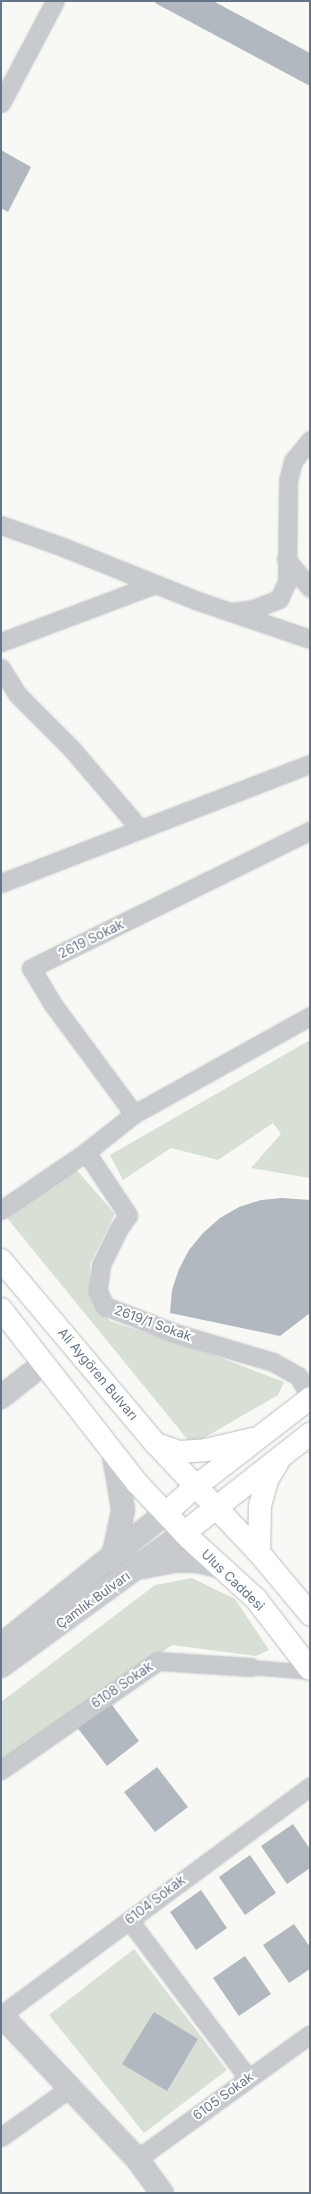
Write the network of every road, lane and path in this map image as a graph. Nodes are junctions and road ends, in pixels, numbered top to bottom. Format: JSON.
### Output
{"nodes":[{"id":1,"x":56,"y":1,"type":"edge"},
{"id":2,"x":1,"y":103,"type":"edge"},
{"id":3,"x":310,"y":440,"type":"edge"},
{"id":4,"x":1,"y":525,"type":"edge"},
{"id":5,"x":286,"y":559,"type":"junction"},
{"id":6,"x":155,"y":584,"type":"junction"},
{"id":7,"x":310,"y":588,"type":"edge"},
{"id":8,"x":230,"y":613,"type":"junction"},
{"id":9,"x":310,"y":639,"type":"edge"},
{"id":10,"x":1,"y":642,"type":"edge"},
{"id":11,"x":1,"y":668,"type":"edge"},
{"id":12,"x":310,"y":764,"type":"edge"},
{"id":13,"x":140,"y":829,"type":"junction"},
{"id":14,"x":310,"y":831,"type":"edge"},
{"id":15,"x":1,"y":883,"type":"edge"},
{"id":16,"x":310,"y":1016,"type":"edge"},
{"id":17,"x":134,"y":1114,"type":"junction"},
{"id":18,"x":86,"y":1152,"type":"junction"},
{"id":19,"x":1,"y":1210,"type":"edge"},
{"id":20,"x":1,"y":1260,"type":"edge"},
{"id":21,"x":1,"y":1309,"type":"edge"},
{"id":22,"x":30,"y":1374,"type":"dead end"},
{"id":23,"x":310,"y":1395,"type":"edge"},
{"id":24,"x":1,"y":1397,"type":"edge"},
{"id":25,"x":310,"y":1398,"type":"edge"},
{"id":26,"x":310,"y":1434,"type":"edge"},
{"id":27,"x":263,"y":1436,"type":"junction"},
{"id":28,"x":156,"y":1444,"type":"junction"},
{"id":29,"x":283,"y":1454,"type":"junction"},
{"id":30,"x":114,"y":1457,"type":"junction"},
{"id":31,"x":195,"y":1487,"type":"junction"},
{"id":32,"x":214,"y":1507,"type":"junction"},
{"id":33,"x":166,"y":1513,"type":"junction"},
{"id":34,"x":184,"y":1533,"type":"junction"},
{"id":35,"x":259,"y":1553,"type":"junction"},
{"id":36,"x":110,"y":1561,"type":"junction"},
{"id":37,"x":219,"y":1566,"type":"junction"},
{"id":38,"x":132,"y":1571,"type":"junction"},
{"id":39,"x":310,"y":1614,"type":"edge"},
{"id":40,"x":1,"y":1645,"type":"edge"},
{"id":41,"x":1,"y":1666,"type":"edge"},
{"id":42,"x":251,"y":1667,"type":"joint"},
{"id":43,"x":310,"y":1671,"type":"edge"},
{"id":44,"x":1,"y":1770,"type":"edge"},
{"id":45,"x":310,"y":1786,"type":"edge"},
{"id":46,"x":129,"y":1920,"type":"junction"},
{"id":47,"x":1,"y":2015,"type":"edge"},
{"id":48,"x":310,"y":2034,"type":"edge"},
{"id":49,"x":248,"y":2078,"type":"junction"},
{"id":50,"x":71,"y":2087,"type":"junction"},
{"id":51,"x":1,"y":2137,"type":"edge"},
{"id":52,"x":137,"y":2159,"type":"junction"},
{"id":53,"x":162,"y":2193,"type":"edge"}],
"edges":[{"from":1,"to":2,"type":"street"},
{"from":3,"to":5,"type":"street"},
{"from":4,"to":6,"type":"street"},
{"from":5,"to":7,"type":"street"},
{"from":5,"to":8,"type":"street"},
{"from":6,"to":8,"type":"street"},
{"from":6,"to":10,"type":"street"},
{"from":8,"to":9,"type":"street"},
{"from":11,"to":13,"type":"street"},
{"from":12,"to":13,"type":"street"},
{"from":13,"to":15,"type":"street"},
{"from":14,"to":17,"type":"street","name":"2619 Sokak"},
{"from":16,"to":17,"type":"street"},
{"from":17,"to":18,"type":"street"},
{"from":18,"to":19,"type":"street"},
{"from":18,"to":23,"type":"street","name":"2619/1 Sokak"},
{"from":20,"to":28,"type":"main road","name":"Ali Aygören Bulvarı"},
{"from":21,"to":30,"type":"main road"},
{"from":22,"to":24,"type":"street"},
{"from":25,"to":27,"type":"main road"},
{"from":26,"to":29,"type":"main road"},
{"from":27,"to":28,"type":"main road"},
{"from":27,"to":31,"type":"main road"},
{"from":28,"to":31,"type":"main road","name":"Ali Aygören Bulvarı"},
{"from":29,"to":32,"type":"main road"},
{"from":29,"to":35,"type":"main road"},
{"from":30,"to":33,"type":"main road"},
{"from":30,"to":36,"type":"street"},
{"from":31,"to":32,"type":"main road"},
{"from":31,"to":33,"type":"main road"},
{"from":32,"to":34,"type":"main road"},
{"from":32,"to":35,"type":"main road"},
{"from":33,"to":34,"type":"main road","name":"Ulus Caddesi"},
{"from":33,"to":36,"type":"street"},
{"from":34,"to":37,"type":"main road","name":"Ulus Caddesi"},
{"from":34,"to":38,"type":"street","name":"Çamlık Bulvarı"},
{"from":35,"to":39,"type":"main road"},
{"from":36,"to":40,"type":"street"},
{"from":37,"to":38,"type":"street"},
{"from":37,"to":43,"type":"main road","name":"Ulus Caddesi"},
{"from":38,"to":41,"type":"street","name":"Çamlık Bulvarı"},
{"from":42,"to":43,"type":"street","name":"6108 Sokak"},
{"from":42,"to":44,"type":"street","name":"6108 Sokak"},
{"from":45,"to":46,"type":"street","name":"6104 Sokak"},
{"from":46,"to":47,"type":"street","name":"6104 Sokak"},
{"from":46,"to":49,"type":"street"},
{"from":47,"to":50,"type":"street"},
{"from":48,"to":49,"type":"street","name":"6105 Sokak"},
{"from":49,"to":52,"type":"street","name":"6105 Sokak"},
{"from":50,"to":51,"type":"street"},
{"from":50,"to":52,"type":"street"},
{"from":52,"to":53,"type":"street"}]}
